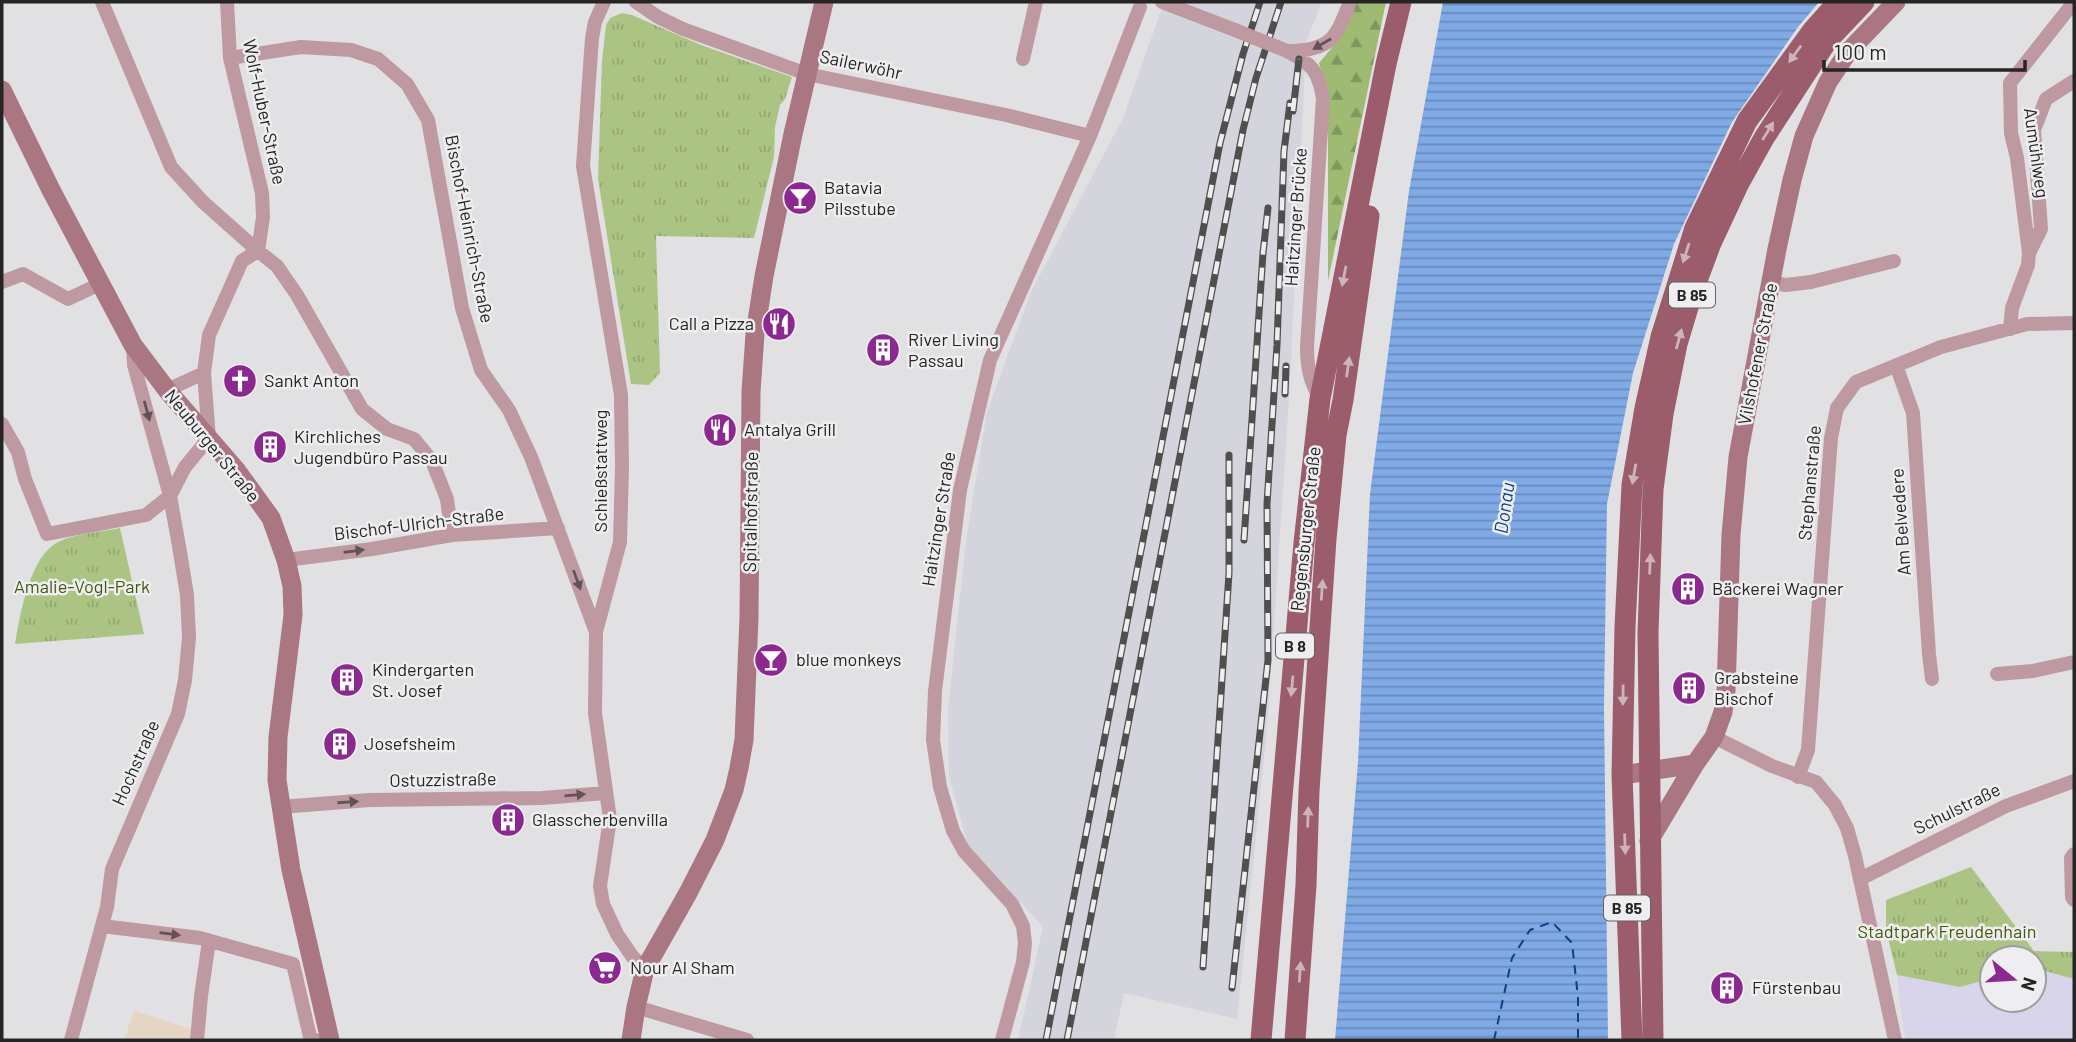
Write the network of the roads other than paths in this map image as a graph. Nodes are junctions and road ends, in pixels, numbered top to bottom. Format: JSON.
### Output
{"nodes":[{"id":1,"x":102,"y":2,"type":"edge"},
{"id":2,"x":227,"y":2,"type":"edge"},
{"id":3,"x":604,"y":2,"type":"edge"},
{"id":4,"x":636,"y":2,"type":"edge"},
{"id":5,"x":1035,"y":2,"type":"edge"},
{"id":6,"x":1161,"y":2,"type":"edge"},
{"id":7,"x":1350,"y":2,"type":"edge"},
{"id":8,"x":1401,"y":2,"type":"edge"},
{"id":9,"x":1838,"y":2,"type":"edge"},
{"id":10,"x":1864,"y":2,"type":"edge"},
{"id":11,"x":1896,"y":2,"type":"edge"},
{"id":12,"x":2074,"y":2,"type":"edge"},
{"id":13,"x":821,"y":3,"type":"edge"},
{"id":14,"x":1138,"y":4,"type":"edge"},
{"id":15,"x":1287,"y":51,"type":"junction"},
{"id":16,"x":230,"y":58,"type":"junction"},
{"id":17,"x":1023,"y":59,"type":"dead end"},
{"id":18,"x":1386,"y":64,"type":"junction"},
{"id":19,"x":807,"y":74,"type":"junction"},
{"id":20,"x":2074,"y":81,"type":"edge"},
{"id":21,"x":2,"y":90,"type":"edge"},
{"id":22,"x":1090,"y":136,"type":"junction"},
{"id":23,"x":258,"y":251,"type":"junction"},
{"id":24,"x":2029,"y":253,"type":"junction"},
{"id":25,"x":1894,"y":261,"type":"dead end"},
{"id":26,"x":2,"y":282,"type":"edge"},
{"id":27,"x":102,"y":283,"type":"junction"},
{"id":28,"x":1771,"y":283,"type":"junction"},
{"id":29,"x":2074,"y":323,"type":"edge"},
{"id":30,"x":2010,"y":329,"type":"junction"},
{"id":31,"x":133,"y":345,"type":"junction"},
{"id":32,"x":1896,"y":365,"type":"junction"},
{"id":33,"x":204,"y":373,"type":"junction"},
{"id":34,"x":167,"y":390,"type":"junction"},
{"id":35,"x":1320,"y":399,"type":"junction"},
{"id":36,"x":2,"y":424,"type":"edge"},
{"id":37,"x":1336,"y":435,"type":"junction"},
{"id":38,"x":209,"y":438,"type":"junction"},
{"id":39,"x":170,"y":496,"type":"junction"},
{"id":40,"x":558,"y":528,"type":"junction"},
{"id":41,"x":452,"y":536,"type":"junction"},
{"id":42,"x":286,"y":560,"type":"junction"},
{"id":43,"x":596,"y":632,"type":"junction"},
{"id":44,"x":2074,"y":662,"type":"edge"},
{"id":45,"x":1997,"y":674,"type":"dead end"},
{"id":46,"x":1932,"y":679,"type":"dead end"},
{"id":47,"x":1714,"y":737,"type":"junction"},
{"id":48,"x":1695,"y":764,"type":"junction"},
{"id":49,"x":1650,"y":772,"type":"junction"},
{"id":50,"x":1622,"y":775,"type":"junction"},
{"id":51,"x":1798,"y":777,"type":"junction"},
{"id":52,"x":2074,"y":781,"type":"edge"},
{"id":53,"x":606,"y":793,"type":"junction"},
{"id":54,"x":280,"y":807,"type":"junction"},
{"id":55,"x":1649,"y":841,"type":"junction"},
{"id":56,"x":2074,"y":854,"type":"edge"},
{"id":57,"x":1860,"y":880,"type":"junction"},
{"id":58,"x":2074,"y":900,"type":"edge"},
{"id":59,"x":102,"y":926,"type":"junction"},
{"id":60,"x":209,"y":941,"type":"junction"},
{"id":61,"x":645,"y":969,"type":"junction"},
{"id":62,"x":636,"y":1007,"type":"junction"},
{"id":63,"x":71,"y":1040,"type":"edge"},
{"id":64,"x":197,"y":1040,"type":"edge"},
{"id":65,"x":315,"y":1040,"type":"edge"},
{"id":66,"x":330,"y":1040,"type":"edge"},
{"id":67,"x":631,"y":1040,"type":"edge"},
{"id":68,"x":747,"y":1040,"type":"edge"},
{"id":69,"x":1002,"y":1040,"type":"edge"},
{"id":70,"x":1261,"y":1040,"type":"edge"},
{"id":71,"x":1295,"y":1040,"type":"edge"},
{"id":72,"x":1632,"y":1040,"type":"edge"},
{"id":73,"x":1653,"y":1040,"type":"edge"},
{"id":74,"x":1895,"y":1040,"type":"edge"}],
"edges":[{"from":1,"to":23,"type":"street"},
{"from":2,"to":16,"type":"street","name":"Wolf-Huber-Straße"},
{"from":3,"to":43,"type":"street","name":"Schießstattweg"},
{"from":4,"to":19,"type":"street","name":"Sailerwöhr"},
{"from":5,"to":17,"type":"street"},
{"from":6,"to":14,"type":"street"},
{"from":6,"to":15,"type":"street","name":"Haitzinger Brücke","bridge":true},
{"from":7,"to":15,"type":"street","name":"Haitzinger Brücke","one_way":true},
{"from":8,"to":18,"type":"main road","name":"Regensburger Straße","number":"B 8"},
{"from":9,"to":50,"type":"main road","number":"B 85","one_way":true},
{"from":49,"to":10,"type":"main road","number":"B 85","one_way":true},
{"from":11,"to":28,"type":"street","name":"Vilshofener Straße"},
{"from":12,"to":24,"type":"street","name":"Aumühlweg"},
{"from":13,"to":19,"type":"street","name":"Spitalhofstraße"},
{"from":14,"to":22,"type":"street","name":"Haitzinger Straße"},
{"from":15,"to":35,"type":"street","name":"Haitzinger Brücke"},
{"from":16,"to":23,"type":"street","name":"Wolf-Huber-Straße"},
{"from":16,"to":40,"type":"street","name":"Bischof-Heinrich-Straße"},
{"from":18,"to":35,"type":"main road","name":"Regensburger Straße","number":"B 8","one_way":true},
{"from":37,"to":18,"type":"main road","name":"Regensburger Straße","number":"B 8","one_way":true},
{"from":19,"to":22,"type":"street","name":"Sailerwöhr"},
{"from":19,"to":61,"type":"street","name":"Spitalhofstraße"},
{"from":20,"to":24,"type":"street"},
{"from":21,"to":27,"type":"street","name":"Neuburger Straße"},
{"from":22,"to":69,"type":"street","name":"Haitzinger Straße"},
{"from":23,"to":33,"type":"street"},
{"from":23,"to":41,"type":"street"},
{"from":24,"to":30,"type":"street","name":"Aumühlweg"},
{"from":25,"to":28,"type":"street"},
{"from":26,"to":27,"type":"street"},
{"from":27,"to":31,"type":"street","name":"Neuburger Straße"},
{"from":28,"to":47,"type":"street","name":"Vilshofener Straße"},
{"from":29,"to":30,"type":"street","name":"Stephanstraße"},
{"from":30,"to":32,"type":"street","name":"Stephanstraße"},
{"from":31,"to":34,"type":"street","name":"Neuburger Straße"},
{"from":31,"to":39,"type":"street","name":"Hochstraße","one_way":true},
{"from":32,"to":46,"type":"street","name":"Am Belvedere"},
{"from":32,"to":51,"type":"street","name":"Stephanstraße"},
{"from":33,"to":34,"type":"street"},
{"from":33,"to":38,"type":"street"},
{"from":34,"to":38,"type":"street","name":"Neuburger Straße"},
{"from":35,"to":37,"type":"main road","number":"B 8"},
{"from":35,"to":70,"type":"main road","name":"Regensburger Straße","number":"B 8","one_way":true},
{"from":36,"to":39,"type":"street"},
{"from":71,"to":37,"type":"main road","name":"Regensburger Straße","number":"B 8","one_way":true},
{"from":38,"to":39,"type":"street"},
{"from":38,"to":42,"type":"street","name":"Neuburger Straße"},
{"from":39,"to":59,"type":"street","name":"Hochstraße"},
{"from":40,"to":41,"type":"street","name":"Bischof-Ulrich-Straße"},
{"from":40,"to":43,"type":"street","name":"Bischof-Heinrich-Straße","one_way":true},
{"from":42,"to":41,"type":"street","name":"Bischof-Ulrich-Straße","one_way":true},
{"from":42,"to":54,"type":"street","name":"Neuburger Straße"},
{"from":43,"to":53,"type":"street","name":"Schießstattweg"},
{"from":44,"to":45,"type":"street"},
{"from":47,"to":48,"type":"street","name":"Vilshofener Straße"},
{"from":47,"to":51,"type":"street"},
{"from":48,"to":49,"type":"street"},
{"from":48,"to":55,"type":"street","name":"Vilshofener Straße"},
{"from":49,"to":50,"type":"street"},
{"from":49,"to":55,"type":"main road","number":"B 85"},
{"from":50,"to":72,"type":"main road","number":"B 85","one_way":true},
{"from":51,"to":57,"type":"street"},
{"from":52,"to":57,"type":"street","name":"Schulstraße"},
{"from":54,"to":53,"type":"street","name":"Ostuzzistraße","one_way":true},
{"from":53,"to":61,"type":"street","name":"Schießstattweg"},
{"from":54,"to":66,"type":"street","name":"Neuburger Straße"},
{"from":55,"to":73,"type":"main road","number":"B 85"},
{"from":56,"to":58,"type":"street"},
{"from":57,"to":74,"type":"street"},
{"from":59,"to":60,"type":"street","one_way":true},
{"from":59,"to":63,"type":"street","name":"Hochstraße"},
{"from":60,"to":64,"type":"street"},
{"from":60,"to":65,"type":"street"},
{"from":61,"to":62,"type":"street","name":"Spitalhofstraße"},
{"from":62,"to":67,"type":"street","name":"Spitalhofstraße"},
{"from":62,"to":68,"type":"street"}]}
